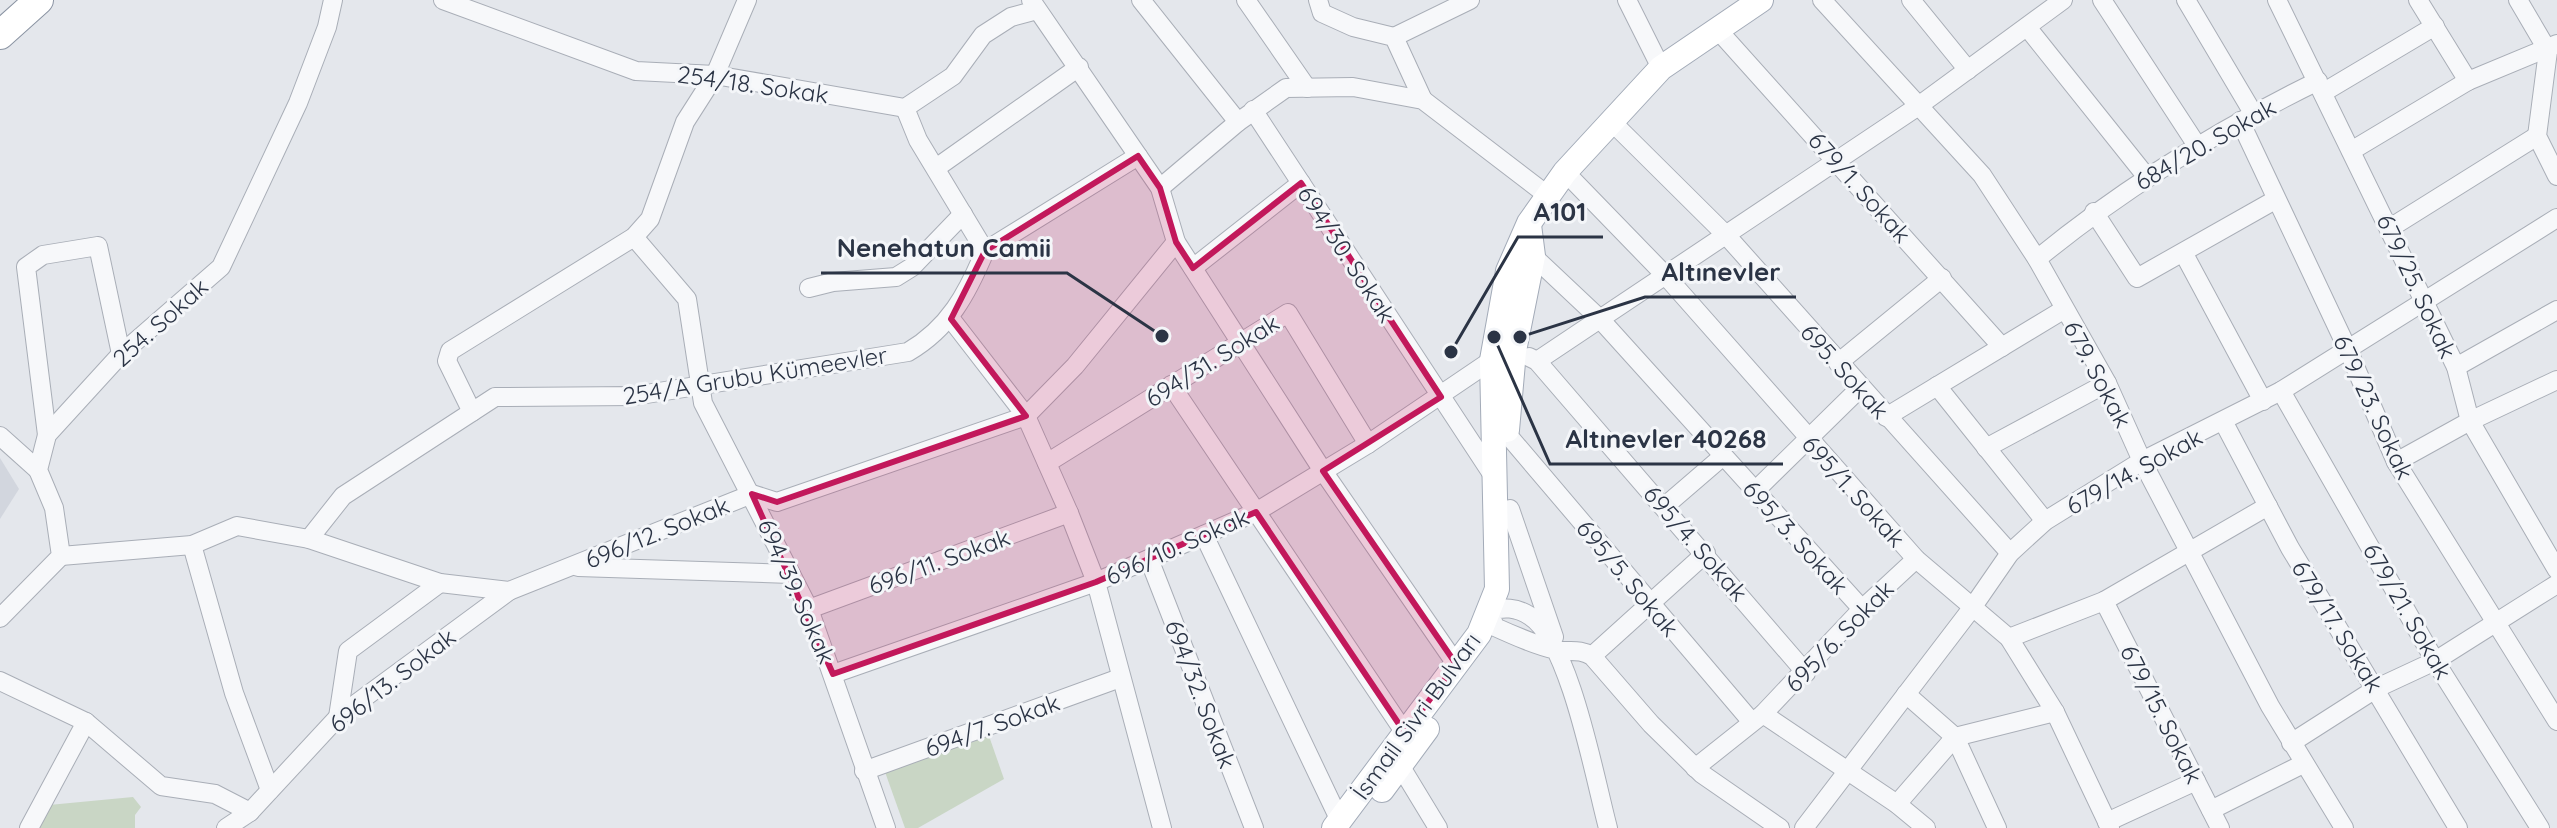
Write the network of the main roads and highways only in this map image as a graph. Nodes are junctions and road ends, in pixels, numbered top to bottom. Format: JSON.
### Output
{"nodes":[{"id":1,"x":39,"y":0,"type":"edge"},
{"id":2,"x":1761,"y":0,"type":"edge"},
{"id":3,"x":0,"y":35,"type":"edge"},
{"id":4,"x":1529,"y":223,"type":"junction"},
{"id":5,"x":1503,"y":356,"type":"junction"},
{"id":6,"x":1497,"y":615,"type":"junction"},
{"id":7,"x":1342,"y":826,"type":"edge"}],
"edges":[{"from":1,"to":3,"type":"highway"},
{"from":2,"to":4,"type":"main road","name":"İsmail Sivri Bulvarı"},
{"from":4,"to":5,"type":"main road","name":"İsmail Sivri Bulvarı"},
{"from":4,"to":5,"type":"main road","name":"İsmail Sivri Bulvarı"},
{"from":5,"to":6,"type":"main road","name":"İsmail Sivri Bulvarı"},
{"from":5,"to":6,"type":"main road","name":"İsmail Sivri Bulvarı"},
{"from":6,"to":7,"type":"main road","name":"İsmail Sivri Bulvarı"},
{"from":6,"to":7,"type":"main road","name":"İsmail Sivri Bulvarı"}]}
